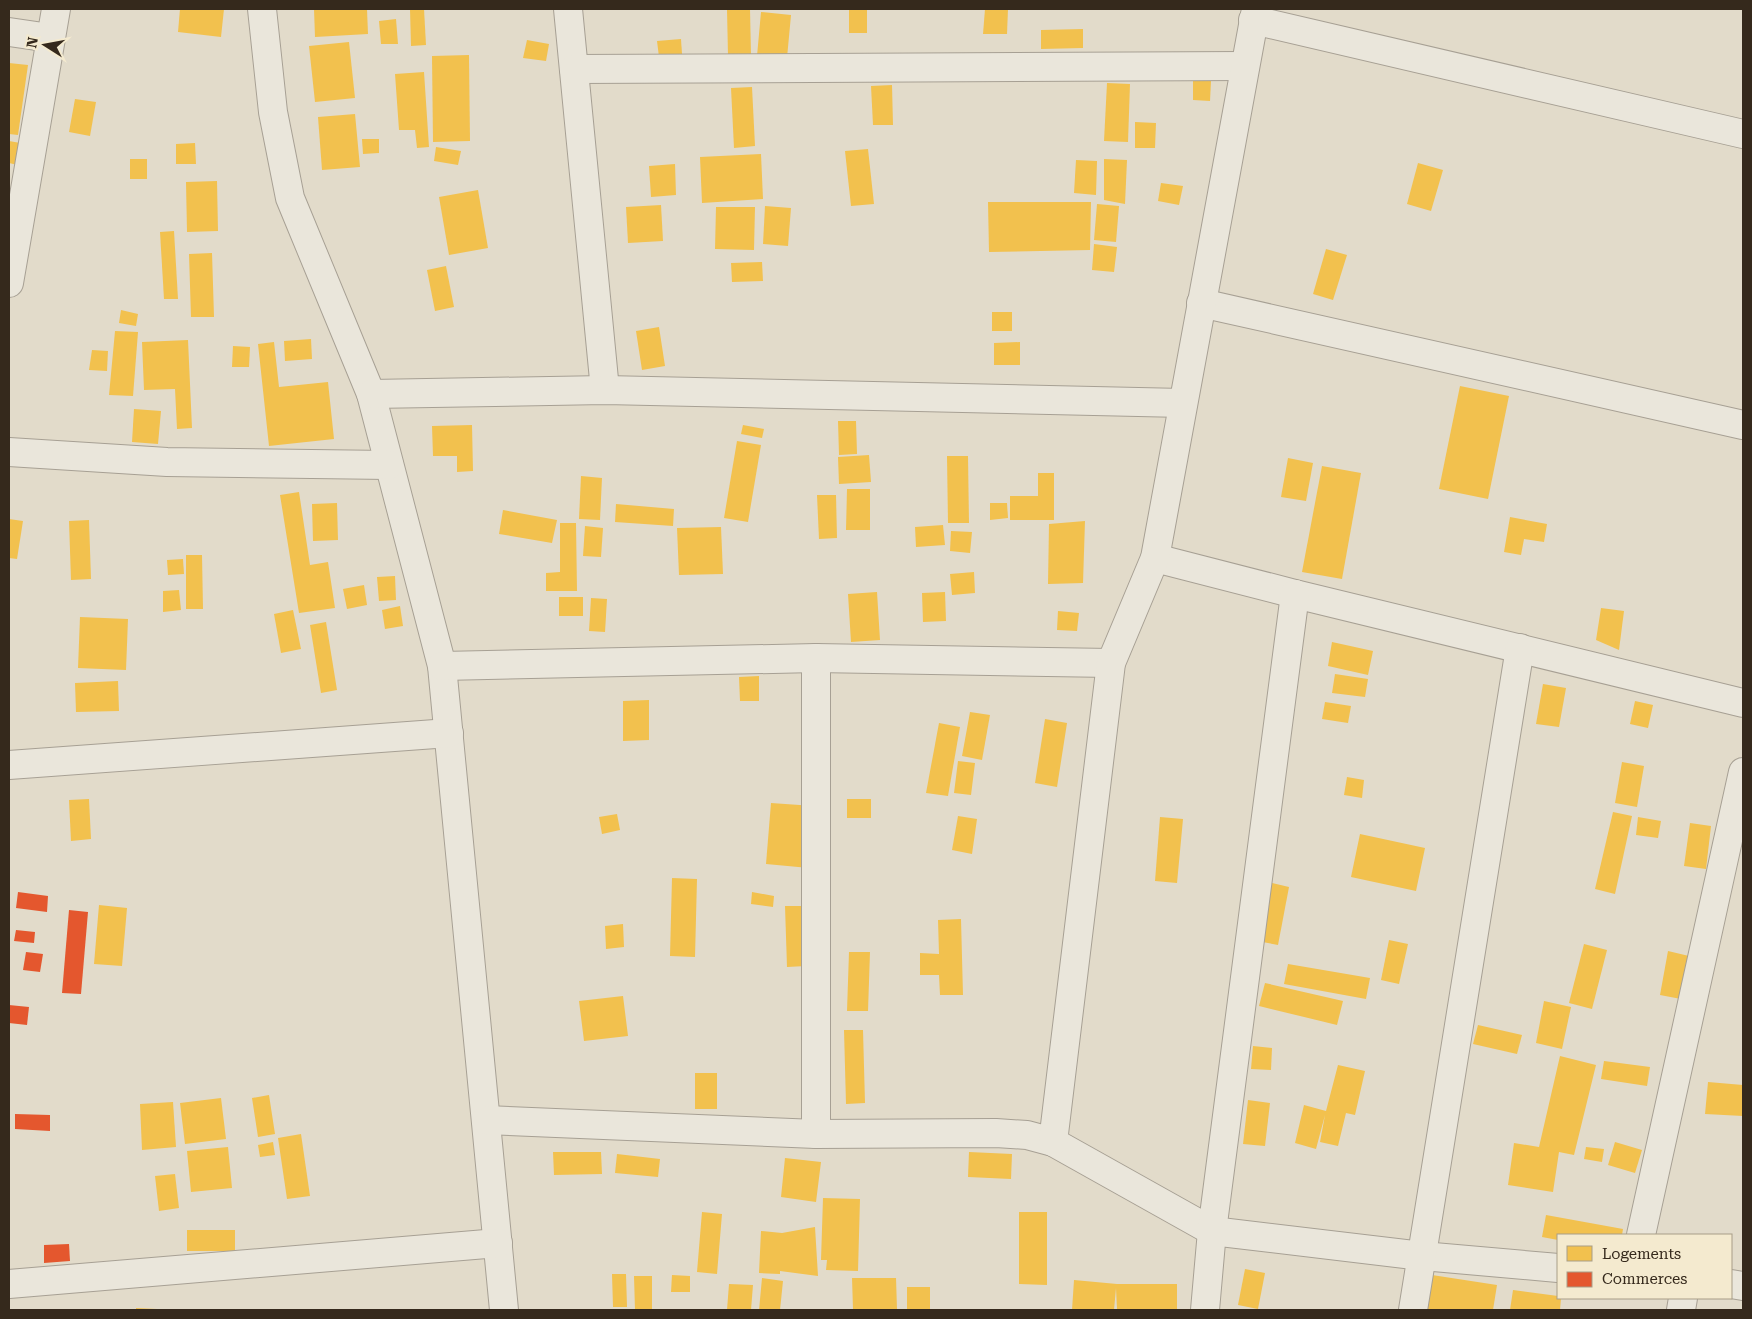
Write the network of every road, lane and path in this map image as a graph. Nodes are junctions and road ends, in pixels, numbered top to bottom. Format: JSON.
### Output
{"nodes":[{"id":1,"x":56,"y":9,"type":"edge"},
{"id":2,"x":262,"y":9,"type":"edge"},
{"id":3,"x":568,"y":9,"type":"edge"},
{"id":4,"x":1255,"y":15,"type":"edge"},
{"id":5,"x":9,"y":32,"type":"edge"},
{"id":6,"x":50,"y":38,"type":"junction"},
{"id":7,"x":1245,"y":66,"type":"junction"},
{"id":8,"x":574,"y":69,"type":"junction"},
{"id":9,"x":1743,"y":134,"type":"edge"},
{"id":10,"x":9,"y":283,"type":"edge"},
{"id":11,"x":1201,"y":303,"type":"junction"},
{"id":12,"x":605,"y":390,"type":"junction"},
{"id":13,"x":370,"y":394,"type":"junction"},
{"id":14,"x":1183,"y":403,"type":"junction"},
{"id":15,"x":1743,"y":425,"type":"edge"},
{"id":16,"x":9,"y":452,"type":"edge"},
{"id":17,"x":390,"y":465,"type":"junction"},
{"id":18,"x":1155,"y":558,"type":"junction"},
{"id":19,"x":1295,"y":594,"type":"junction"},
{"id":20,"x":1520,"y":648,"type":"junction"},
{"id":21,"x":816,"y":658,"type":"junction"},
{"id":22,"x":1111,"y":662,"type":"junction"},
{"id":23,"x":442,"y":666,"type":"junction"},
{"id":24,"x":1743,"y":703,"type":"edge"},
{"id":25,"x":449,"y":733,"type":"junction"},
{"id":26,"x":9,"y":766,"type":"edge"},
{"id":27,"x":1743,"y":772,"type":"edge"},
{"id":28,"x":486,"y":1120,"type":"junction"},
{"id":29,"x":816,"y":1134,"type":"junction"},
{"id":30,"x":1052,"y":1142,"type":"junction"},
{"id":31,"x":1212,"y":1231,"type":"junction"},
{"id":32,"x":1642,"y":1234,"type":"edge"},
{"id":33,"x":498,"y":1243,"type":"junction"},
{"id":34,"x":1422,"y":1256,"type":"junction"},
{"id":35,"x":1557,"y":1268,"type":"edge"},
{"id":36,"x":9,"y":1284,"type":"edge"},
{"id":37,"x":504,"y":1310,"type":"edge"},
{"id":38,"x":1205,"y":1310,"type":"edge"},
{"id":39,"x":1413,"y":1310,"type":"edge"}],
"edges":[{"from":1,"to":6,"type":"street"},
{"from":2,"to":13,"type":"street"},
{"from":3,"to":8,"type":"street"},
{"from":4,"to":7,"type":"street"},
{"from":4,"to":9,"type":"street"},
{"from":5,"to":6,"type":"street"},
{"from":6,"to":10,"type":"street"},
{"from":7,"to":8,"type":"street"},
{"from":7,"to":11,"type":"street"},
{"from":8,"to":12,"type":"street"},
{"from":11,"to":14,"type":"street"},
{"from":11,"to":15,"type":"street"},
{"from":12,"to":13,"type":"street"},
{"from":12,"to":14,"type":"street"},
{"from":13,"to":17,"type":"street"},
{"from":14,"to":18,"type":"street"},
{"from":16,"to":17,"type":"street"},
{"from":17,"to":23,"type":"street"},
{"from":18,"to":19,"type":"street"},
{"from":18,"to":22,"type":"street"},
{"from":19,"to":20,"type":"street"},
{"from":19,"to":31,"type":"street"},
{"from":20,"to":24,"type":"street"},
{"from":20,"to":34,"type":"street"},
{"from":21,"to":22,"type":"street"},
{"from":21,"to":23,"type":"street"},
{"from":21,"to":29,"type":"street"},
{"from":22,"to":30,"type":"street"},
{"from":23,"to":25,"type":"street"},
{"from":25,"to":26,"type":"street"},
{"from":25,"to":28,"type":"street"},
{"from":27,"to":32,"type":"street"},
{"from":28,"to":29,"type":"street"},
{"from":28,"to":33,"type":"street"},
{"from":29,"to":30,"type":"street"},
{"from":30,"to":31,"type":"street"},
{"from":31,"to":34,"type":"street"},
{"from":31,"to":38,"type":"street"},
{"from":33,"to":36,"type":"street"},
{"from":33,"to":37,"type":"street"},
{"from":34,"to":35,"type":"street"},
{"from":34,"to":39,"type":"street"}]}
